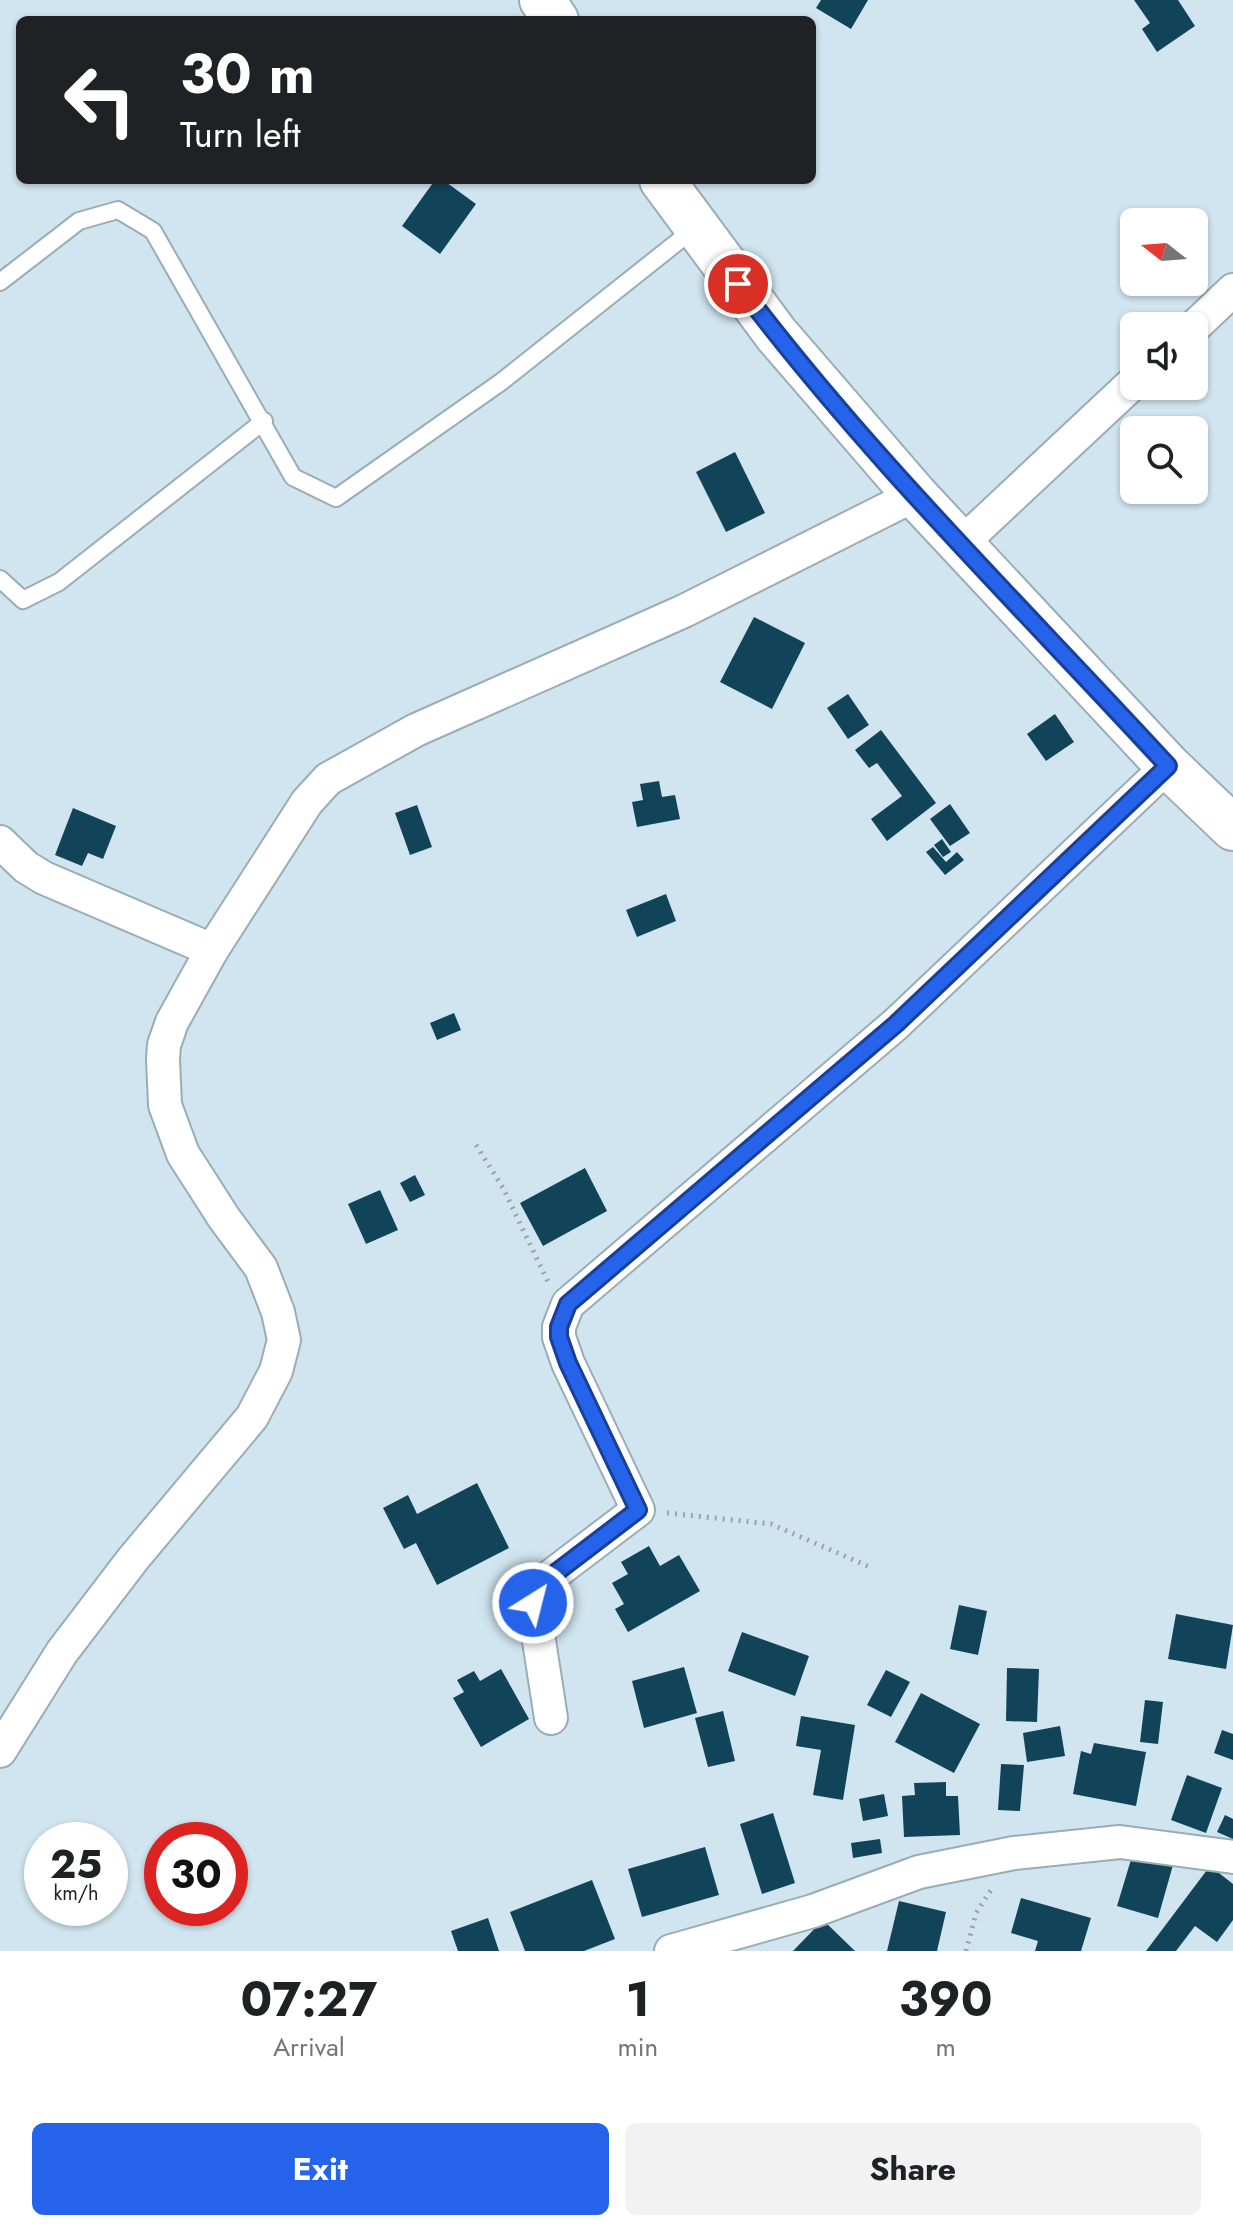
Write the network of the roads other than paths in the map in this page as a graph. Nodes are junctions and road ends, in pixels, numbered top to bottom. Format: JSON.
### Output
{"nodes":[{"id":1,"x":665,"y":184,"type":"edge"},
{"id":2,"x":696,"y":227,"type":"junction"},
{"id":3,"x":0,"y":282,"type":"edge"},
{"id":4,"x":1233,"y":290,"type":"edge"},
{"id":5,"x":1208,"y":314,"type":"edge"},
{"id":6,"x":1120,"y":395,"type":"edge"},
{"id":7,"x":264,"y":421,"type":"junction"},
{"id":8,"x":915,"y":495,"type":"junction"},
{"id":9,"x":961,"y":544,"type":"junction"},
{"id":10,"x":0,"y":579,"type":"edge"},
{"id":11,"x":1168,"y":766,"type":"junction"},
{"id":12,"x":1233,"y":828,"type":"edge"},
{"id":13,"x":0,"y":842,"type":"edge"},
{"id":14,"x":212,"y":950,"type":"junction"},
{"id":15,"x":551,"y":1718,"type":"dead end"},
{"id":16,"x":0,"y":1751,"type":"edge"},
{"id":17,"x":1233,"y":1857,"type":"edge"},
{"id":18,"x":671,"y":1951,"type":"edge"}],
"edges":[{"from":1,"to":2,"type":"main road"},
{"from":2,"to":7,"type":"lane"},
{"from":2,"to":8,"type":"main road"},
{"from":3,"to":7,"type":"lane"},
{"from":4,"to":5,"type":"street"},
{"from":6,"to":9,"type":"street"},
{"from":7,"to":10,"type":"lane"},
{"from":8,"to":9,"type":"main road"},
{"from":8,"to":14,"type":"street"},
{"from":9,"to":11,"type":"main road"},
{"from":11,"to":12,"type":"main road"},
{"from":11,"to":15,"type":"street"},
{"from":13,"to":14,"type":"street"},
{"from":14,"to":16,"type":"street"},
{"from":17,"to":18,"type":"street"}]}
